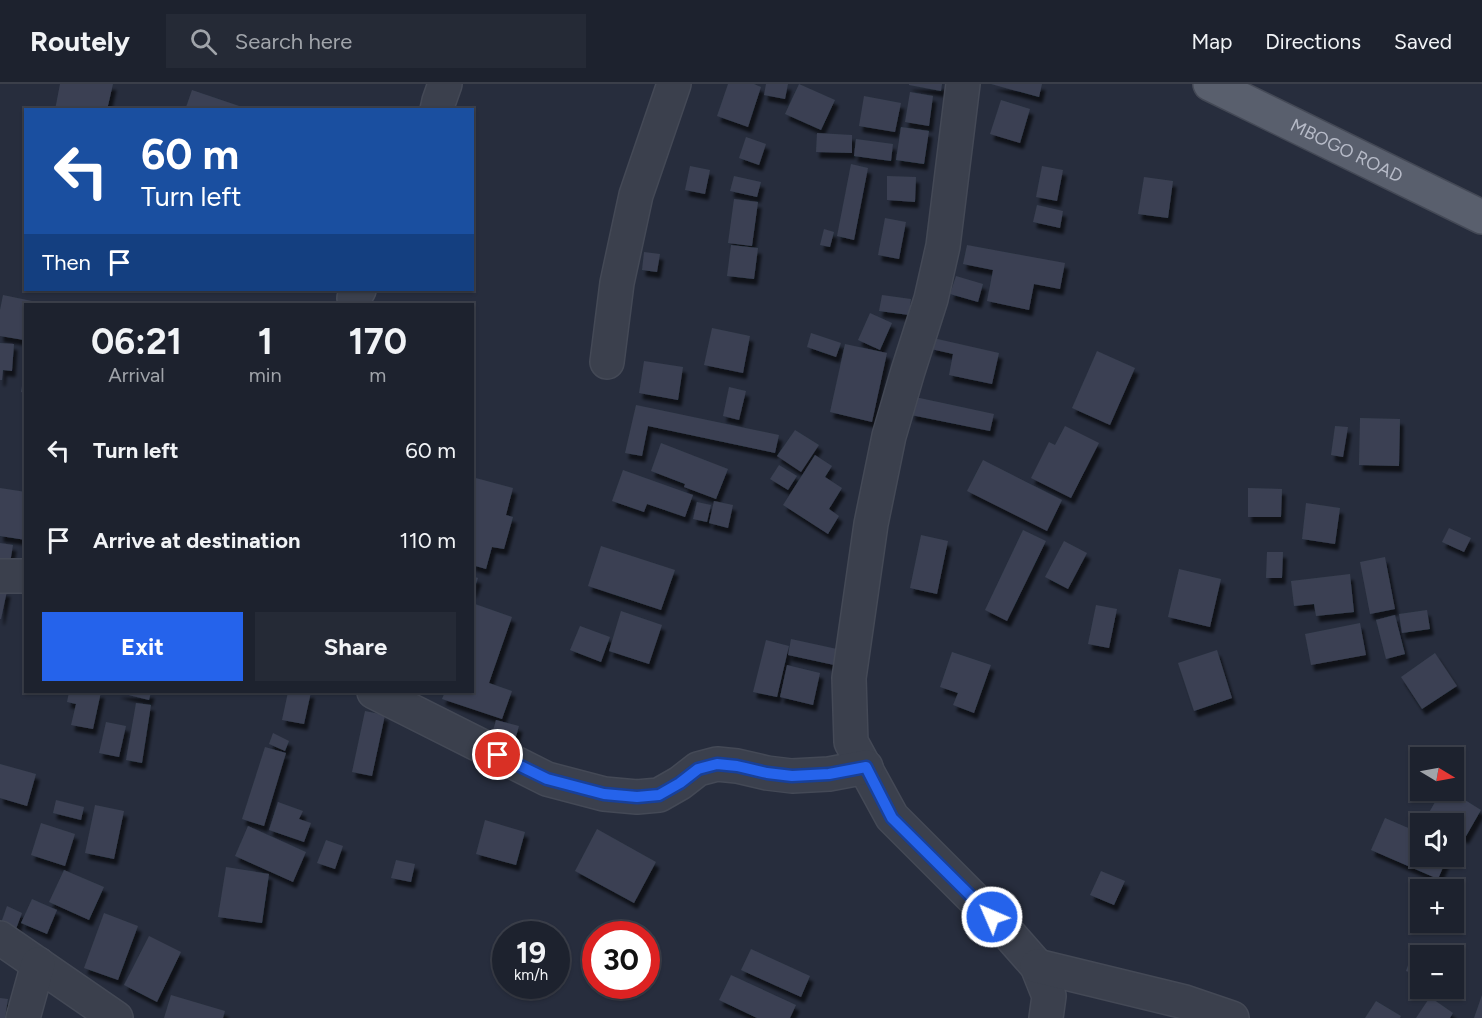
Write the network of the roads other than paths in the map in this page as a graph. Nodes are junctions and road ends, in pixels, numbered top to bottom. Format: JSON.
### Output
{"nodes":[{"id":1,"x":446,"y":84,"type":"edge"},
{"id":2,"x":674,"y":84,"type":"edge"},
{"id":3,"x":963,"y":84,"type":"edge"},
{"id":4,"x":1210,"y":84,"type":"edge"},
{"id":5,"x":437,"y":108,"type":"edge"},
{"id":6,"x":1482,"y":217,"type":"edge"},
{"id":7,"x":607,"y":362,"type":"dead end"},
{"id":8,"x":0,"y":576,"type":"edge"},
{"id":9,"x":24,"y":576,"type":"edge"},
{"id":10,"x":376,"y":693,"type":"edge"},
{"id":11,"x":866,"y":767,"type":"junction"},
{"id":12,"x":0,"y":938,"type":"edge"},
{"id":13,"x":38,"y":964,"type":"junction"},
{"id":14,"x":1037,"y":966,"type":"junction"},
{"id":15,"x":23,"y":1018,"type":"edge"},
{"id":16,"x":116,"y":1018,"type":"edge"},
{"id":17,"x":1046,"y":1018,"type":"edge"},
{"id":18,"x":1232,"y":1018,"type":"edge"}],
"edges":[{"from":1,"to":5,"type":"street"},
{"from":2,"to":7,"type":"street"},
{"from":3,"to":11,"type":"street"},
{"from":4,"to":6,"type":"main road","name":"MBOGO ROAD"},
{"from":8,"to":9,"type":"street"},
{"from":10,"to":11,"type":"street"},
{"from":11,"to":14,"type":"street"},
{"from":12,"to":13,"type":"street"},
{"from":13,"to":15,"type":"street"},
{"from":13,"to":16,"type":"street"},
{"from":14,"to":17,"type":"street"},
{"from":14,"to":18,"type":"street"}]}
